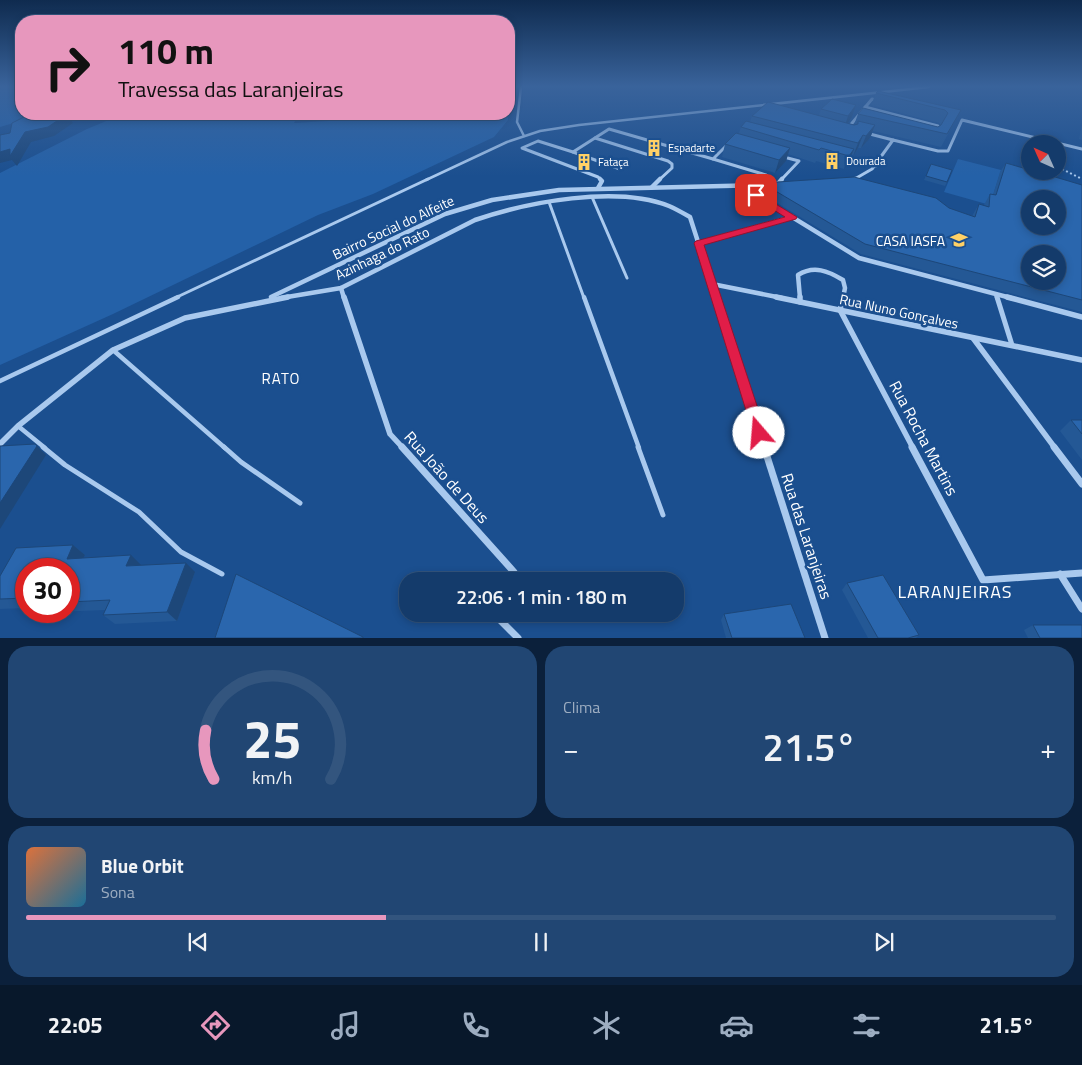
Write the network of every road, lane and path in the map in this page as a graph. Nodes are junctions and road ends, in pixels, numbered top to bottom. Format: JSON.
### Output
{"nodes":[{"id":1,"x":517,"y":117,"type":"edge"},
{"id":2,"x":655,"y":117,"type":"edge"},
{"id":3,"x":856,"y":117,"type":"joint"},
{"id":4,"x":901,"y":117,"type":"edge"},
{"id":5,"x":953,"y":118,"type":"edge"},
{"id":6,"x":866,"y":120,"type":"edge"},
{"id":7,"x":962,"y":120,"type":"junction"},
{"id":8,"x":841,"y":131,"type":"edge"},
{"id":9,"x":850,"y":134,"type":"edge"},
{"id":10,"x":524,"y":136,"type":"junction"},
{"id":11,"x":932,"y":136,"type":"edge"},
{"id":12,"x":595,"y":138,"type":"junction"},
{"id":13,"x":893,"y":140,"type":"junction"},
{"id":14,"x":731,"y":141,"type":"edge"},
{"id":15,"x":1082,"y":149,"type":"edge"},
{"id":16,"x":573,"y":152,"type":"junction"},
{"id":17,"x":773,"y":154,"type":"edge"},
{"id":18,"x":842,"y":157,"type":"edge"},
{"id":19,"x":713,"y":159,"type":"junction"},
{"id":20,"x":626,"y":163,"type":"dead end"},
{"id":21,"x":876,"y":166,"type":"junction"},
{"id":22,"x":1066,"y":171,"type":"edge"},
{"id":23,"x":1082,"y":179,"type":"edge"},
{"id":24,"x":848,"y":182,"type":"joint"},
{"id":25,"x":857,"y":184,"type":"edge"},
{"id":26,"x":777,"y":185,"type":"junction"},
{"id":27,"x":786,"y":185,"type":"edge"},
{"id":28,"x":652,"y":187,"type":"junction"},
{"id":29,"x":598,"y":188,"type":"junction"},
{"id":30,"x":756,"y":195,"type":"dead end"},
{"id":31,"x":592,"y":198,"type":"junction"},
{"id":32,"x":549,"y":202,"type":"junction"},
{"id":33,"x":793,"y":217,"type":"junction"},
{"id":34,"x":699,"y":243,"type":"junction"},
{"id":35,"x":627,"y":278,"type":"dead end"},
{"id":36,"x":712,"y":284,"type":"junction"},
{"id":37,"x":341,"y":288,"type":"junction"},
{"id":38,"x":996,"y":294,"type":"junction"},
{"id":39,"x":264,"y":301,"type":"junction"},
{"id":40,"x":800,"y":302,"type":"junction"},
{"id":41,"x":840,"y":310,"type":"junction"},
{"id":42,"x":1082,"y":317,"type":"edge"},
{"id":43,"x":973,"y":337,"type":"junction"},
{"id":44,"x":1012,"y":345,"type":"junction"},
{"id":45,"x":114,"y":350,"type":"junction"},
{"id":46,"x":1082,"y":360,"type":"edge"},
{"id":47,"x":0,"y":381,"type":"edge"},
{"id":48,"x":18,"y":426,"type":"junction"},
{"id":49,"x":0,"y":444,"type":"edge"},
{"id":50,"x":1082,"y":484,"type":"edge"},
{"id":51,"x":300,"y":504,"type":"dead end"},
{"id":52,"x":663,"y":515,"type":"dead end"},
{"id":53,"x":514,"y":572,"type":"edge"},
{"id":54,"x":1082,"y":573,"type":"edge"},
{"id":55,"x":222,"y":574,"type":"dead end"},
{"id":56,"x":1060,"y":574,"type":"junction"},
{"id":57,"x":1082,"y":609,"type":"edge"},
{"id":58,"x":502,"y":622,"type":"edge"},
{"id":59,"x":518,"y":638,"type":"edge"},
{"id":60,"x":824,"y":638,"type":"edge"}],
"edges":[{"from":1,"to":10,"type":"lane"},
{"from":2,"to":10,"type":"lane"},
{"from":3,"to":6,"type":"street"},
{"from":3,"to":13,"type":"street"},
{"from":4,"to":11,"type":"street"},
{"from":5,"to":7,"type":"street"},
{"from":7,"to":13,"type":"street"},
{"from":7,"to":15,"type":"street"},
{"from":8,"to":9,"type":"street"},
{"from":10,"to":47,"type":"lane"},
{"from":12,"to":16,"type":"street"},
{"from":12,"to":19,"type":"street"},
{"from":12,"to":28,"type":"street"},
{"from":13,"to":21,"type":"street"},
{"from":14,"to":19,"type":"street"},
{"from":16,"to":20,"type":"street"},
{"from":16,"to":29,"type":"street"},
{"from":17,"to":26,"type":"street"},
{"from":18,"to":21,"type":"street"},
{"from":19,"to":26,"type":"street"},
{"from":21,"to":24,"type":"street"},
{"from":22,"to":23,"type":"path"},
{"from":24,"to":25,"type":"lane"},
{"from":26,"to":27,"type":"street","name":"Bairro Social do Alfeite"},
{"from":26,"to":28,"type":"street","name":"Bairro Social do Alfeite"},
{"from":28,"to":29,"type":"street","name":"Bairro Social do Alfeite"},
{"from":29,"to":39,"type":"street","name":"Bairro Social do Alfeite"},
{"from":30,"to":33,"type":"street"},
{"from":31,"to":32,"type":"street","name":"Azinhaga do Rato"},
{"from":31,"to":34,"type":"street","name":"Azinhaga do Rato"},
{"from":31,"to":35,"type":"lane"},
{"from":32,"to":37,"type":"street","name":"Azinhaga do Rato"},
{"from":32,"to":52,"type":"lane"},
{"from":33,"to":34,"type":"street"},
{"from":33,"to":38,"type":"street"},
{"from":34,"to":36,"type":"street","name":"Rua das Laranjeiras"},
{"from":36,"to":40,"type":"street","name":"Rua Nuno Gonçalves"},
{"from":36,"to":60,"type":"street","name":"Rua das Laranjeiras"},
{"from":37,"to":39,"type":"street","name":"Azinhaga do Rato"},
{"from":37,"to":53,"type":"street","name":"Rua João de Deus"},
{"from":38,"to":42,"type":"street"},
{"from":38,"to":44,"type":"street"},
{"from":39,"to":45,"type":"street","name":"Azinhaga do Rato"},
{"from":40,"to":41,"type":"street","name":"Rua Nuno Gonçalves"},
{"from":40,"to":41,"type":"street"},
{"from":41,"to":43,"type":"street","name":"Rua Nuno Gonçalves"},
{"from":41,"to":56,"type":"street","name":"Rua Rocha Martins"},
{"from":43,"to":44,"type":"street","name":"Rua Nuno Gonçalves"},
{"from":43,"to":50,"type":"street"},
{"from":44,"to":46,"type":"street","name":"Rua Nuno Gonçalves"},
{"from":45,"to":48,"type":"street","name":"Azinhaga do Rato"},
{"from":45,"to":51,"type":"lane"},
{"from":48,"to":49,"type":"street","name":"Azinhaga do Rato"},
{"from":48,"to":55,"type":"lane"},
{"from":54,"to":56,"type":"street"},
{"from":56,"to":57,"type":"street"},
{"from":58,"to":59,"type":"street"}]}
